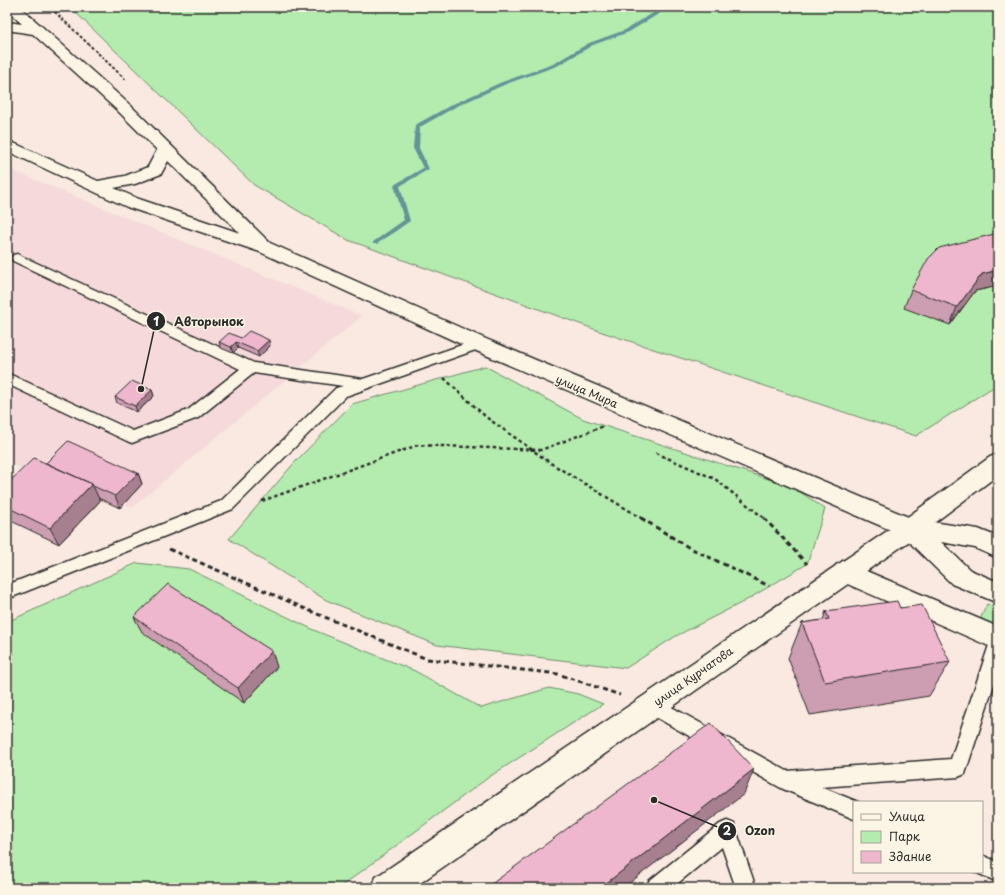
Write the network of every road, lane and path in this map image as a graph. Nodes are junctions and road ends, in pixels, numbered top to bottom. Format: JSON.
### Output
{"nodes":[{"id":1,"x":12,"y":7,"type":"edge"},
{"id":2,"x":57,"y":7,"type":"edge"},
{"id":3,"x":7,"y":26,"type":"edge"},
{"id":4,"x":38,"y":30,"type":"junction"},
{"id":5,"x":127,"y":81,"type":"dead end"},
{"id":6,"x":7,"y":145,"type":"edge"},
{"id":7,"x":166,"y":150,"type":"junction"},
{"id":8,"x":97,"y":186,"type":"junction"},
{"id":9,"x":267,"y":248,"type":"junction"},
{"id":10,"x":17,"y":258,"type":"dead end"},
{"id":11,"x":478,"y":344,"type":"junction"},
{"id":12,"x":251,"y":368,"type":"junction"},
{"id":13,"x":7,"y":378,"type":"edge"},
{"id":14,"x":444,"y":378,"type":"dead end"},
{"id":15,"x":363,"y":384,"type":"junction"},
{"id":16,"x":604,"y":426,"type":"dead end"},
{"id":17,"x":531,"y":449,"type":"junction"},
{"id":18,"x":656,"y":453,"type":"dead end"},
{"id":19,"x":998,"y":464,"type":"edge"},
{"id":20,"x":262,"y":501,"type":"dead end"},
{"id":21,"x":910,"y":528,"type":"junction"},
{"id":22,"x":143,"y":538,"type":"junction"},
{"id":23,"x":998,"y":548,"type":"edge"},
{"id":24,"x":807,"y":564,"type":"dead end"},
{"id":25,"x":845,"y":572,"type":"junction"},
{"id":26,"x":769,"y":586,"type":"dead end"},
{"id":27,"x":7,"y":592,"type":"edge"},
{"id":28,"x":998,"y":593,"type":"edge"},
{"id":29,"x":998,"y":639,"type":"edge"},
{"id":30,"x":998,"y":645,"type":"edge"},
{"id":31,"x":652,"y":705,"type":"junction"},
{"id":32,"x":785,"y":780,"type":"junction"},
{"id":33,"x":853,"y":810,"type":"edge"},
{"id":34,"x":983,"y":865,"type":"edge"},
{"id":35,"x":998,"y":872,"type":"edge"},
{"id":36,"x":387,"y":888,"type":"edge"},
{"id":37,"x":656,"y":888,"type":"edge"},
{"id":38,"x":746,"y":888,"type":"edge"}],
"edges":[{"from":1,"to":4,"type":"main road"},
{"from":2,"to":5,"type":"path"},
{"from":3,"to":4,"type":"main road"},
{"from":4,"to":7,"type":"main road"},
{"from":6,"to":8,"type":"main road"},
{"from":7,"to":8,"type":"main road"},
{"from":7,"to":9,"type":"main road"},
{"from":8,"to":9,"type":"main road"},
{"from":9,"to":11,"type":"main road","name":"улица Мира"},
{"from":10,"to":12,"type":"lane"},
{"from":11,"to":15,"type":"lane"},
{"from":11,"to":21,"type":"main road","name":"улица Мира"},
{"from":12,"to":13,"type":"lane"},
{"from":12,"to":15,"type":"lane"},
{"from":14,"to":17,"type":"path"},
{"from":15,"to":22,"type":"lane"},
{"from":16,"to":17,"type":"path"},
{"from":17,"to":20,"type":"path"},
{"from":17,"to":26,"type":"path"},
{"from":18,"to":24,"type":"path"},
{"from":19,"to":21,"type":"main road","name":"улица Курчатова"},
{"from":21,"to":23,"type":"main road","name":"улица Мира"},
{"from":21,"to":25,"type":"main road","name":"улица Курчатова"},
{"from":21,"to":28,"type":"main road","name":"улица Мира"},
{"from":22,"to":27,"type":"lane"},
{"from":22,"to":31,"type":"path"},
{"from":25,"to":29,"type":"main road"},
{"from":25,"to":31,"type":"main road","name":"улица Курчатова"},
{"from":30,"to":32,"type":"lane"},
{"from":31,"to":32,"type":"lane"},
{"from":31,"to":36,"type":"main road","name":"улица Курчатова"},
{"from":32,"to":33,"type":"lane"},
{"from":34,"to":35,"type":"lane"},
{"from":37,"to":38,"type":"lane"}]}
